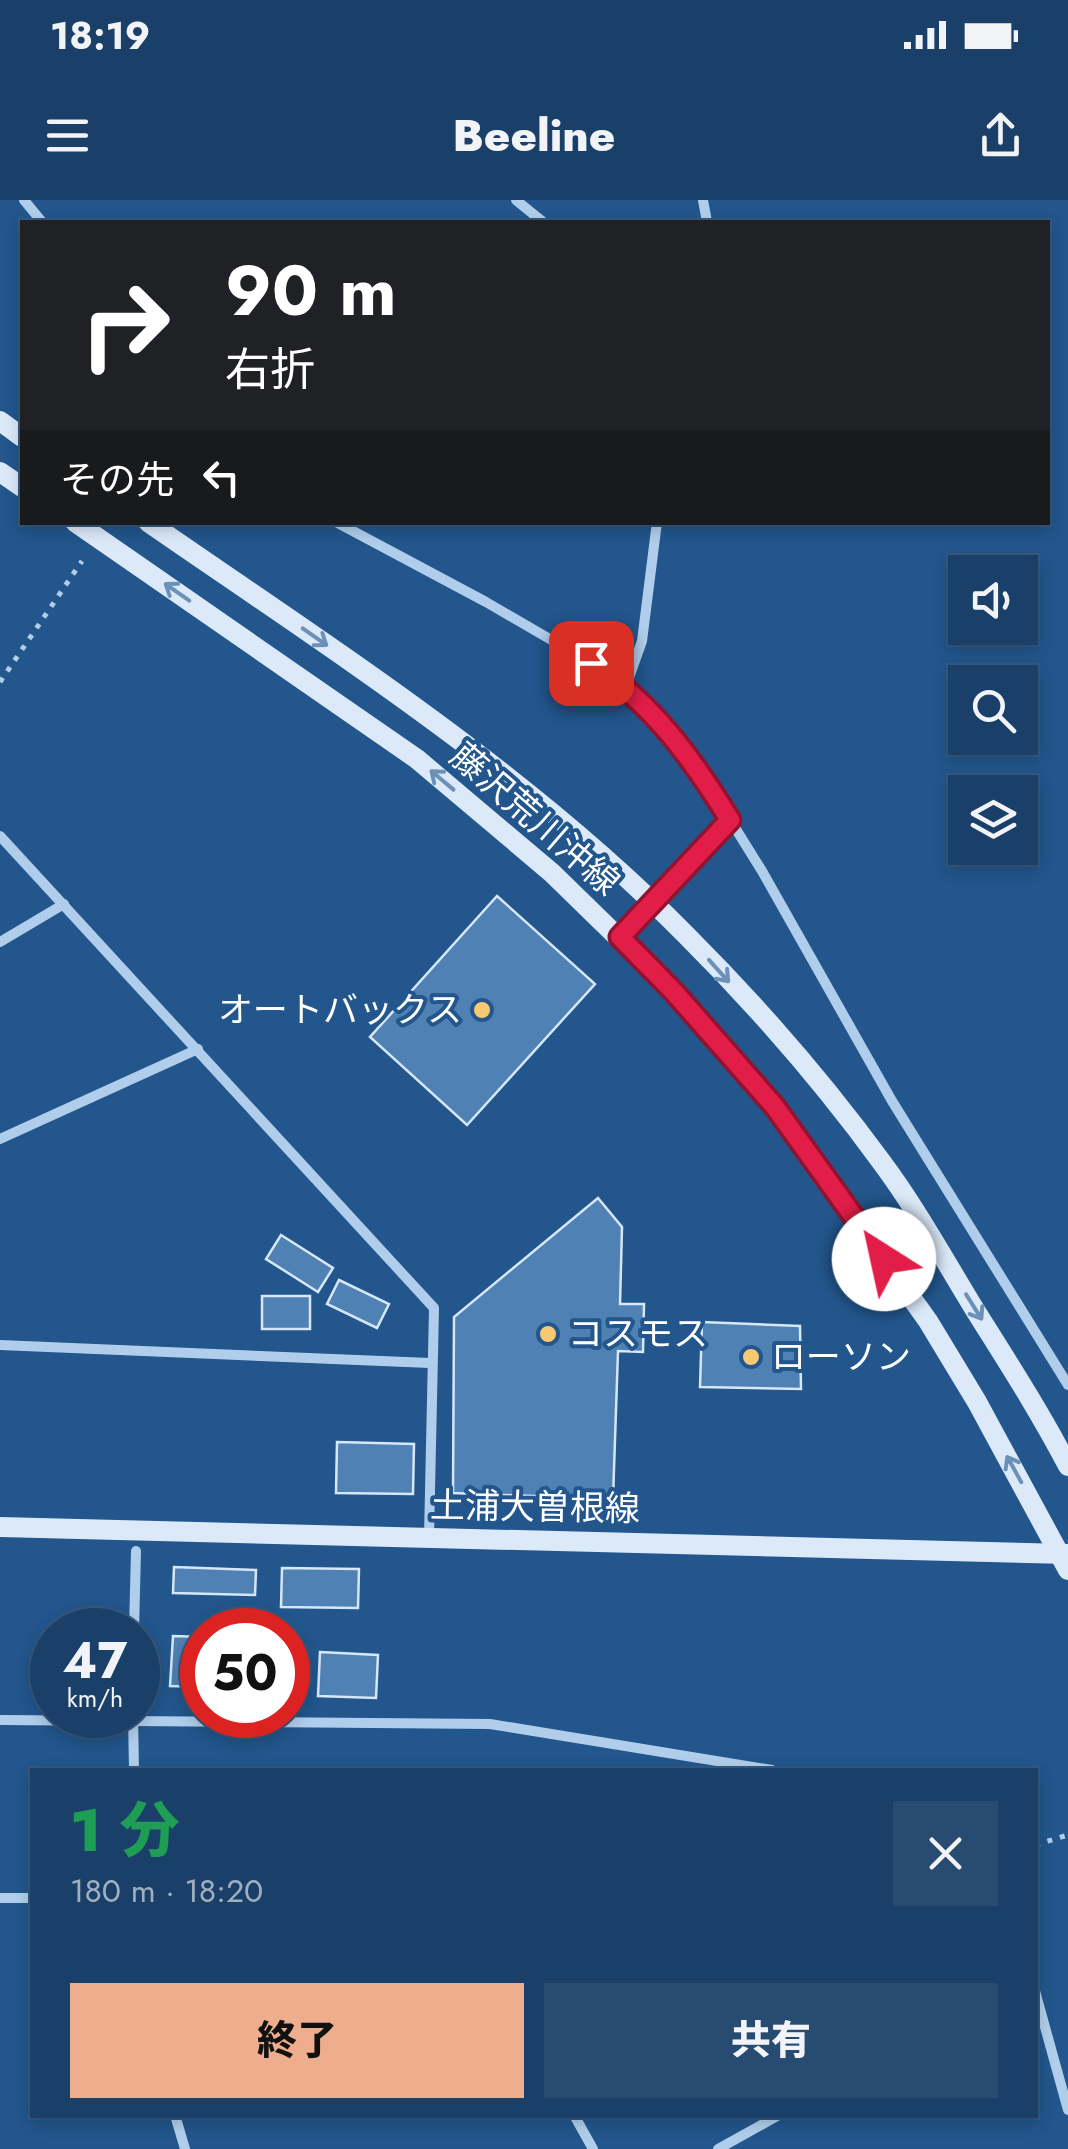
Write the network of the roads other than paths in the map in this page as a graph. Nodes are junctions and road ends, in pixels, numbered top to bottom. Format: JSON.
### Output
{"nodes":[{"id":1,"x":24,"y":200,"type":"edge"},
{"id":2,"x":516,"y":200,"type":"edge"},
{"id":3,"x":40,"y":220,"type":"edge"},
{"id":4,"x":541,"y":220,"type":"edge"},
{"id":5,"x":79,"y":525,"type":"edge"},
{"id":6,"x":152,"y":525,"type":"edge"},
{"id":7,"x":342,"y":525,"type":"edge"},
{"id":8,"x":658,"y":525,"type":"edge"},
{"id":9,"x":626,"y":686,"type":"junction"},
{"id":10,"x":730,"y":820,"type":"junction"},
{"id":11,"x":0,"y":836,"type":"edge"},
{"id":12,"x":651,"y":901,"type":"junction"},
{"id":13,"x":64,"y":904,"type":"junction"},
{"id":14,"x":620,"y":937,"type":"junction"},
{"id":15,"x":0,"y":942,"type":"edge"},
{"id":16,"x":198,"y":1050,"type":"junction"},
{"id":17,"x":0,"y":1139,"type":"edge"},
{"id":18,"x":0,"y":1345,"type":"edge"},
{"id":19,"x":430,"y":1363,"type":"junction"},
{"id":20,"x":1068,"y":1385,"type":"edge"},
{"id":21,"x":1068,"y":1466,"type":"edge"},
{"id":22,"x":0,"y":1528,"type":"edge"},
{"id":23,"x":429,"y":1537,"type":"junction"},
{"id":24,"x":136,"y":1551,"type":"dead end"},
{"id":25,"x":1066,"y":1559,"type":"edge"},
{"id":26,"x":135,"y":1608,"type":"edge"},
{"id":27,"x":160,"y":1719,"type":"edge"},
{"id":28,"x":0,"y":1720,"type":"edge"},
{"id":29,"x":30,"y":1720,"type":"edge"},
{"id":30,"x":133,"y":1738,"type":"edge"},
{"id":31,"x":134,"y":1768,"type":"edge"},
{"id":32,"x":760,"y":1768,"type":"edge"},
{"id":33,"x":0,"y":1898,"type":"edge"},
{"id":34,"x":30,"y":1898,"type":"edge"},
{"id":35,"x":1038,"y":2001,"type":"edge"},
{"id":36,"x":1068,"y":2110,"type":"edge"},
{"id":37,"x":176,"y":2118,"type":"edge"},
{"id":38,"x":576,"y":2118,"type":"edge"},
{"id":39,"x":774,"y":2118,"type":"edge"},
{"id":40,"x":185,"y":2149,"type":"edge"},
{"id":41,"x":593,"y":2149,"type":"edge"},
{"id":42,"x":718,"y":2149,"type":"edge"}],
"edges":[{"from":1,"to":3,"type":"street"},
{"from":2,"to":4,"type":"street"},
{"from":14,"to":5,"type":"main road","name":"藤沢荒川沖線","one_way":true},
{"from":6,"to":12,"type":"main road","name":"藤沢荒川沖線","one_way":true},
{"from":7,"to":9,"type":"street"},
{"from":8,"to":9,"type":"street"},
{"from":9,"to":10,"type":"street"},
{"from":10,"to":12,"type":"street"},
{"from":10,"to":20,"type":"street"},
{"from":11,"to":13,"type":"street"},
{"from":12,"to":14,"type":"street"},
{"from":12,"to":21,"type":"main road","name":"藤沢荒川沖線","one_way":true},
{"from":13,"to":15,"type":"street"},
{"from":13,"to":16,"type":"street"},
{"from":25,"to":14,"type":"main road","name":"藤沢荒川沖線","one_way":true},
{"from":16,"to":17,"type":"street"},
{"from":16,"to":19,"type":"street"},
{"from":18,"to":19,"type":"street"},
{"from":19,"to":23,"type":"street"},
{"from":22,"to":23,"type":"main road","name":"土浦大曽根線"},
{"from":23,"to":25,"type":"main road","name":"土浦大曽根線"},
{"from":24,"to":26,"type":"street"},
{"from":27,"to":32,"type":"street"},
{"from":28,"to":29,"type":"street"},
{"from":30,"to":31,"type":"street"},
{"from":33,"to":34,"type":"street"},
{"from":35,"to":36,"type":"street"},
{"from":37,"to":40,"type":"street"},
{"from":38,"to":41,"type":"street"},
{"from":39,"to":42,"type":"street"}]}
